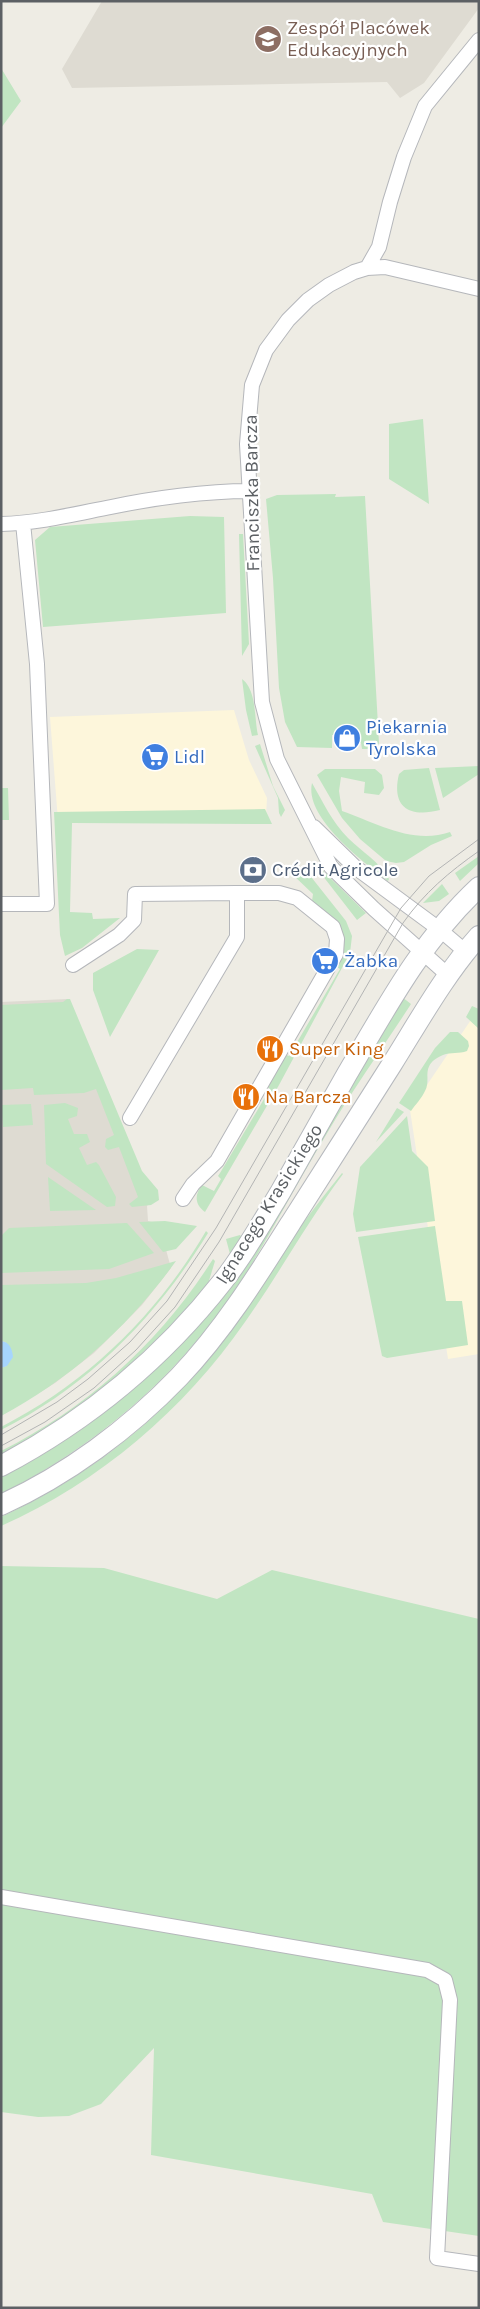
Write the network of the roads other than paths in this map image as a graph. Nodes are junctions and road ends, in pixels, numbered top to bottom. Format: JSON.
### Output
{"nodes":[{"id":1,"x":479,"y":40,"type":"edge"},
{"id":2,"x":368,"y":268,"type":"junction"},
{"id":3,"x":479,"y":289,"type":"edge"},
{"id":4,"x":249,"y":491,"type":"junction"},
{"id":5,"x":23,"y":523,"type":"junction"},
{"id":6,"x":1,"y":524,"type":"edge"},
{"id":7,"x":305,"y":817,"type":"junction"},
{"id":8,"x":479,"y":887,"type":"edge"},
{"id":9,"x":238,"y":892,"type":"junction"},
{"id":10,"x":1,"y":904,"type":"edge"},
{"id":11,"x":439,"y":929,"type":"junction"},
{"id":12,"x":479,"y":936,"type":"edge"},
{"id":13,"x":466,"y":952,"type":"junction"},
{"id":14,"x":421,"y":953,"type":"junction"},
{"id":15,"x":73,"y":965,"type":"dead end"},
{"id":16,"x":449,"y":976,"type":"junction"},
{"id":17,"x":130,"y":1118,"type":"dead end"},
{"id":18,"x":183,"y":1199,"type":"dead end"},
{"id":19,"x":1,"y":1466,"type":"edge"},
{"id":20,"x":1,"y":1505,"type":"edge"},
{"id":21,"x":1,"y":1897,"type":"edge"},
{"id":22,"x":479,"y":2264,"type":"edge"}],
"edges":[{"from":1,"to":2,"type":"street"},
{"from":2,"to":3,"type":"street","name":"Franciszka Barcza"},
{"from":2,"to":4,"type":"street","name":"Franciszka Barcza"},
{"from":4,"to":5,"type":"street"},
{"from":4,"to":7,"type":"street","name":"Franciszka Barcza"},
{"from":5,"to":6,"type":"street"},
{"from":5,"to":10,"type":"street"},
{"from":7,"to":11,"type":"street","name":"Franciszka Barcza"},
{"from":7,"to":14,"type":"street","name":"Franciszka Barcza"},
{"from":8,"to":11,"type":"main road","name":"Ignacego Krasickiego"},
{"from":9,"to":15,"type":"street"},
{"from":9,"to":17,"type":"street"},
{"from":9,"to":18,"type":"street"},
{"from":11,"to":13,"type":"street","name":"Franciszka Barcza"},
{"from":11,"to":14,"type":"main road","name":"Ignacego Krasickiego"},
{"from":12,"to":13,"type":"main road","name":"Ignacego Krasickiego"},
{"from":13,"to":16,"type":"main road","name":"Ignacego Krasickiego"},
{"from":14,"to":16,"type":"street","name":"Franciszka Barcza"},
{"from":14,"to":19,"type":"main road","name":"Ignacego Krasickiego"},
{"from":16,"to":20,"type":"main road","name":"Ignacego Krasickiego"},
{"from":21,"to":22,"type":"street"}]}
